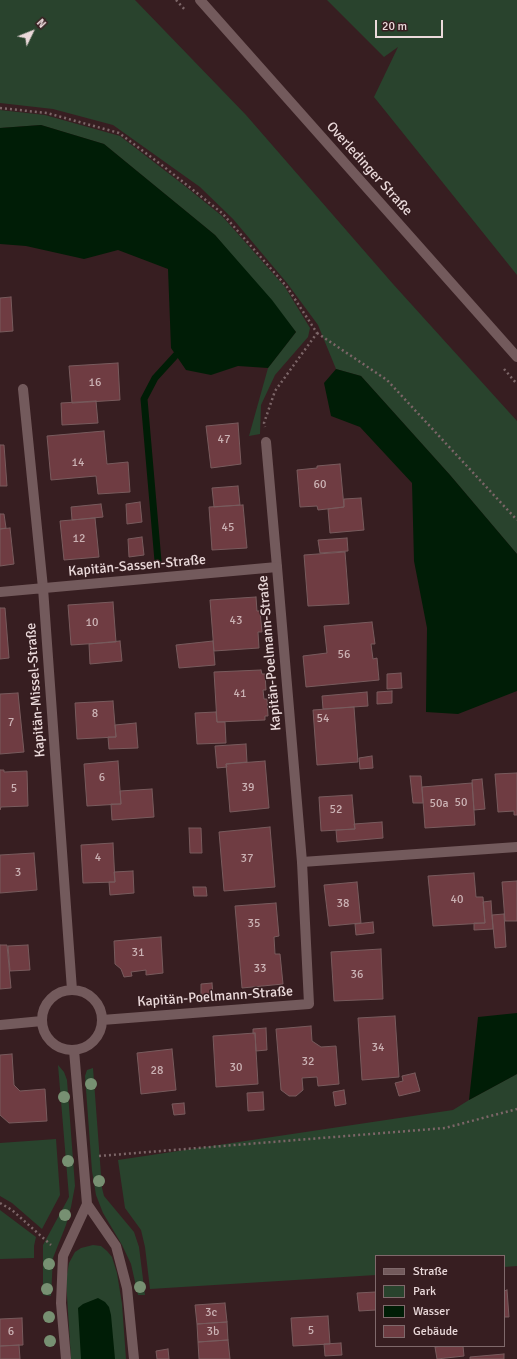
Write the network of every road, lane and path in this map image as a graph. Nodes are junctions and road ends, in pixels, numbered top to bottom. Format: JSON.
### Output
{"nodes":[{"id":1,"x":200,"y":0,"type":"edge"},
{"id":2,"x":0,"y":108,"type":"edge"},
{"id":3,"x":317,"y":333,"type":"junction"},
{"id":4,"x":517,"y":357,"type":"edge"},
{"id":5,"x":23,"y":389,"type":"dead end"},
{"id":6,"x":266,"y":442,"type":"joint"},
{"id":7,"x":517,"y":520,"type":"edge"},
{"id":8,"x":277,"y":568,"type":"junction"},
{"id":9,"x":43,"y":588,"type":"junction"},
{"id":10,"x":0,"y":592,"type":"edge"},
{"id":11,"x":517,"y":847,"type":"edge"},
{"id":12,"x":302,"y":862,"type":"junction"},
{"id":13,"x":72,"y":990,"type":"junction"},
{"id":14,"x":102,"y":1020,"type":"junction"},
{"id":15,"x":42,"y":1021,"type":"junction"},
{"id":16,"x":0,"y":1025,"type":"edge"},
{"id":17,"x":74,"y":1050,"type":"junction"},
{"id":18,"x":517,"y":1109,"type":"edge"},
{"id":19,"x":82,"y":1157,"type":"junction"},
{"id":20,"x":0,"y":1203,"type":"edge"},
{"id":21,"x":87,"y":1204,"type":"junction"},
{"id":22,"x":63,"y":1256,"type":"junction"},
{"id":23,"x":66,"y":1359,"type":"edge"},
{"id":24,"x":134,"y":1359,"type":"edge"}],
"edges":[{"from":1,"to":4,"type":"street","name":"Overledinger Straße"},
{"from":2,"to":3,"type":"path"},
{"from":3,"to":6,"type":"path"},
{"from":3,"to":7,"type":"path"},
{"from":5,"to":9,"type":"street","name":"Kapitän-Missel-Straße"},
{"from":6,"to":8,"type":"street","name":"Kapitän-Poelmann-Straße"},
{"from":8,"to":9,"type":"street","name":"Kapitän-Sassen-Straße"},
{"from":8,"to":12,"type":"street","name":"Kapitän-Poelmann-Straße"},
{"from":9,"to":10,"type":"street","name":"Kapitän-Sassen-Straße"},
{"from":9,"to":13,"type":"street","name":"Kapitän-Missel-Straße"},
{"from":11,"to":12,"type":"street"},
{"from":12,"to":14,"type":"street","name":"Kapitän-Poelmann-Straße"},
{"from":13,"to":14,"type":"street"},
{"from":13,"to":15,"type":"street"},
{"from":14,"to":17,"type":"street"},
{"from":15,"to":16,"type":"street"},
{"from":15,"to":17,"type":"street"},
{"from":17,"to":19,"type":"street"},
{"from":18,"to":19,"type":"path"},
{"from":19,"to":21,"type":"street"},
{"from":20,"to":22,"type":"path"},
{"from":21,"to":22,"type":"street"},
{"from":21,"to":24,"type":"street"},
{"from":22,"to":23,"type":"street"}]}
